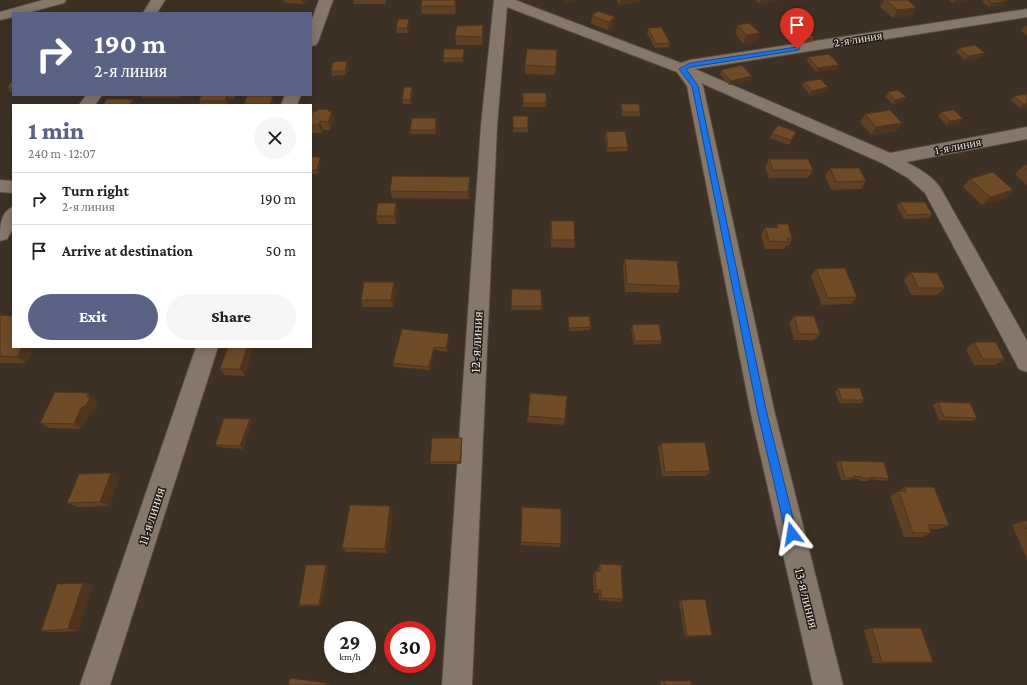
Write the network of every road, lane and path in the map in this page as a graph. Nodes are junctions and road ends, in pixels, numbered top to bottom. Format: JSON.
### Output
{"nodes":[{"id":1,"x":59,"y":0,"type":"edge"},
{"id":2,"x":158,"y":0,"type":"edge"},
{"id":3,"x":326,"y":0,"type":"edge"},
{"id":4,"x":502,"y":0,"type":"edge"},
{"id":5,"x":15,"y":12,"type":"edge"},
{"id":6,"x":151,"y":12,"type":"edge"},
{"id":7,"x":12,"y":13,"type":"edge"},
{"id":8,"x":1027,"y":13,"type":"edge"},
{"id":9,"x":0,"y":16,"type":"edge"},
{"id":10,"x":312,"y":39,"type":"edge"},
{"id":11,"x":686,"y":67,"type":"junction"},
{"id":12,"x":1027,"y":133,"type":"edge"},
{"id":13,"x":888,"y":159,"type":"junction"},
{"id":14,"x":0,"y":186,"type":"edge"},
{"id":15,"x":12,"y":187,"type":"edge"},
{"id":16,"x":12,"y":216,"type":"edge"},
{"id":17,"x":0,"y":234,"type":"edge"},
{"id":18,"x":207,"y":348,"type":"edge"},
{"id":19,"x":1027,"y":362,"type":"edge"},
{"id":20,"x":95,"y":685,"type":"edge"},
{"id":21,"x":457,"y":685,"type":"edge"},
{"id":22,"x":828,"y":685,"type":"edge"}],
"edges":[{"from":1,"to":5,"type":"street"},
{"from":2,"to":6,"type":"street"},
{"from":3,"to":10,"type":"street"},
{"from":4,"to":11,"type":"street"},
{"from":4,"to":21,"type":"street","name":"12-я линия"},
{"from":7,"to":9,"type":"street"},
{"from":8,"to":11,"type":"street","name":"2-я линия"},
{"from":11,"to":13,"type":"street"},
{"from":11,"to":22,"type":"street","name":"13-я линия"},
{"from":12,"to":13,"type":"street","name":"1-я линия"},
{"from":13,"to":19,"type":"street"},
{"from":14,"to":15,"type":"street"},
{"from":16,"to":17,"type":"street"},
{"from":18,"to":20,"type":"street","name":"11-я линия"}]}
